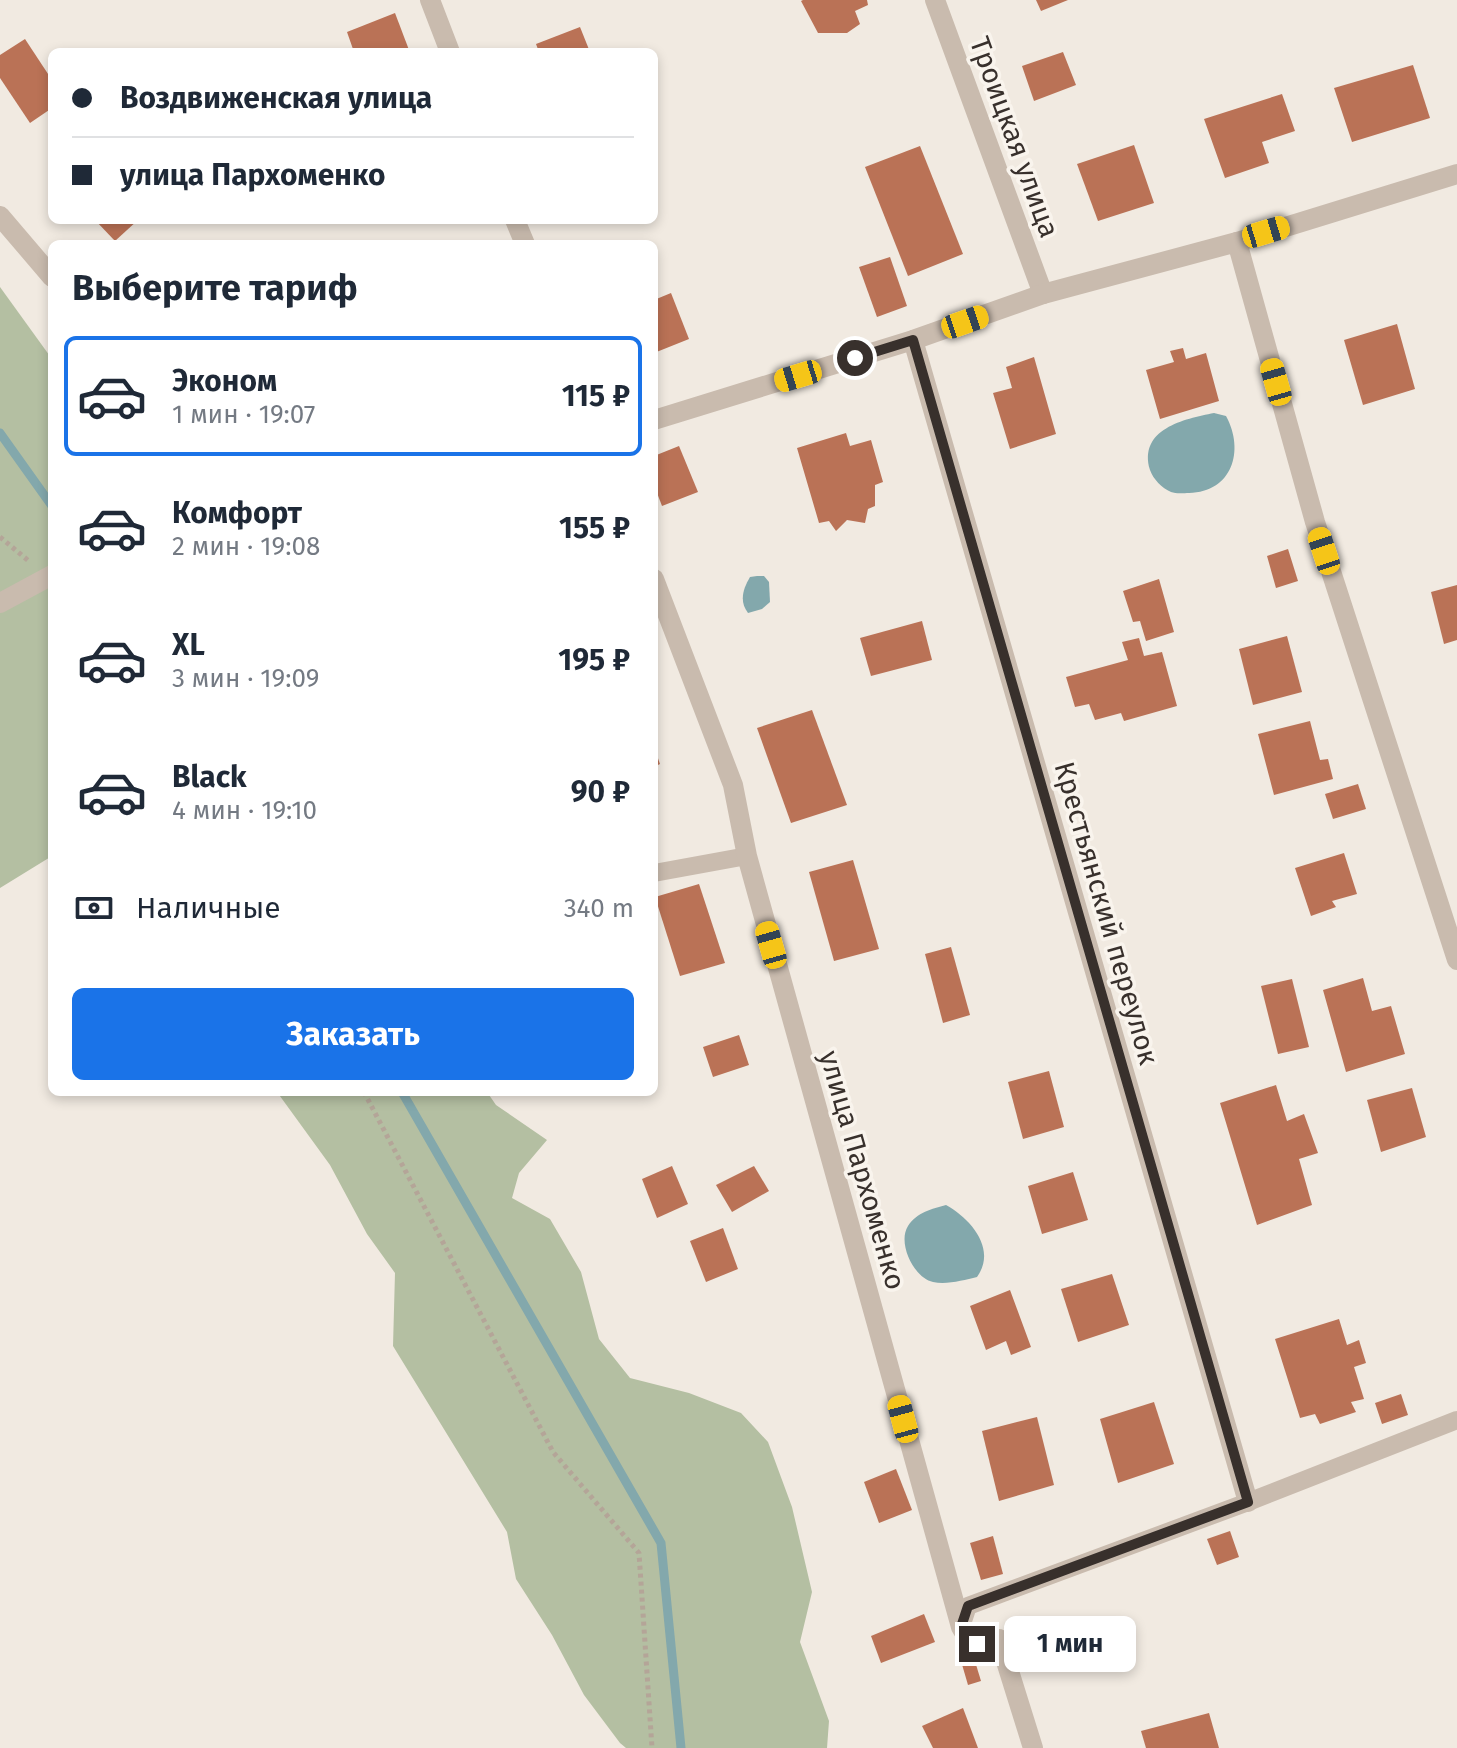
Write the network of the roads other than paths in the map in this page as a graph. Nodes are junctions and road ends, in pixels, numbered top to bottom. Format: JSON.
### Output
{"nodes":[{"id":1,"x":430,"y":0,"type":"edge"},
{"id":2,"x":935,"y":0,"type":"edge"},
{"id":3,"x":448,"y":48,"type":"edge"},
{"id":4,"x":1457,"y":174,"type":"edge"},
{"id":5,"x":0,"y":216,"type":"edge"},
{"id":6,"x":1237,"y":242,"type":"junction"},
{"id":7,"x":48,"y":272,"type":"edge"},
{"id":8,"x":1043,"y":294,"type":"junction"},
{"id":9,"x":913,"y":340,"type":"junction"},
{"id":10,"x":658,"y":419,"type":"edge"},
{"id":11,"x":48,"y":577,"type":"edge"},
{"id":12,"x":658,"y":589,"type":"edge"},
{"id":13,"x":0,"y":603,"type":"edge"},
{"id":14,"x":747,"y":856,"type":"junction"},
{"id":15,"x":658,"y":872,"type":"edge"},
{"id":16,"x":1457,"y":960,"type":"edge"},
{"id":17,"x":1457,"y":1420,"type":"edge"},
{"id":18,"x":1248,"y":1502,"type":"junction"},
{"id":19,"x":961,"y":1627,"type":"junction"},
{"id":20,"x":1033,"y":1748,"type":"edge"}],
"edges":[{"from":1,"to":3,"type":"street"},
{"from":2,"to":8,"type":"street","name":"Троицкая улица"},
{"from":4,"to":6,"type":"street"},
{"from":5,"to":7,"type":"street"},
{"from":6,"to":8,"type":"street"},
{"from":6,"to":16,"type":"street"},
{"from":8,"to":9,"type":"street"},
{"from":9,"to":10,"type":"street"},
{"from":9,"to":18,"type":"street","name":"Крестьянский переулок"},
{"from":11,"to":13,"type":"street"},
{"from":12,"to":14,"type":"street","name":"улица Пархоменко"},
{"from":14,"to":15,"type":"lane"},
{"from":14,"to":19,"type":"street","name":"улица Пархоменко"},
{"from":17,"to":18,"type":"lane"},
{"from":18,"to":19,"type":"lane"},
{"from":19,"to":20,"type":"street"}]}
